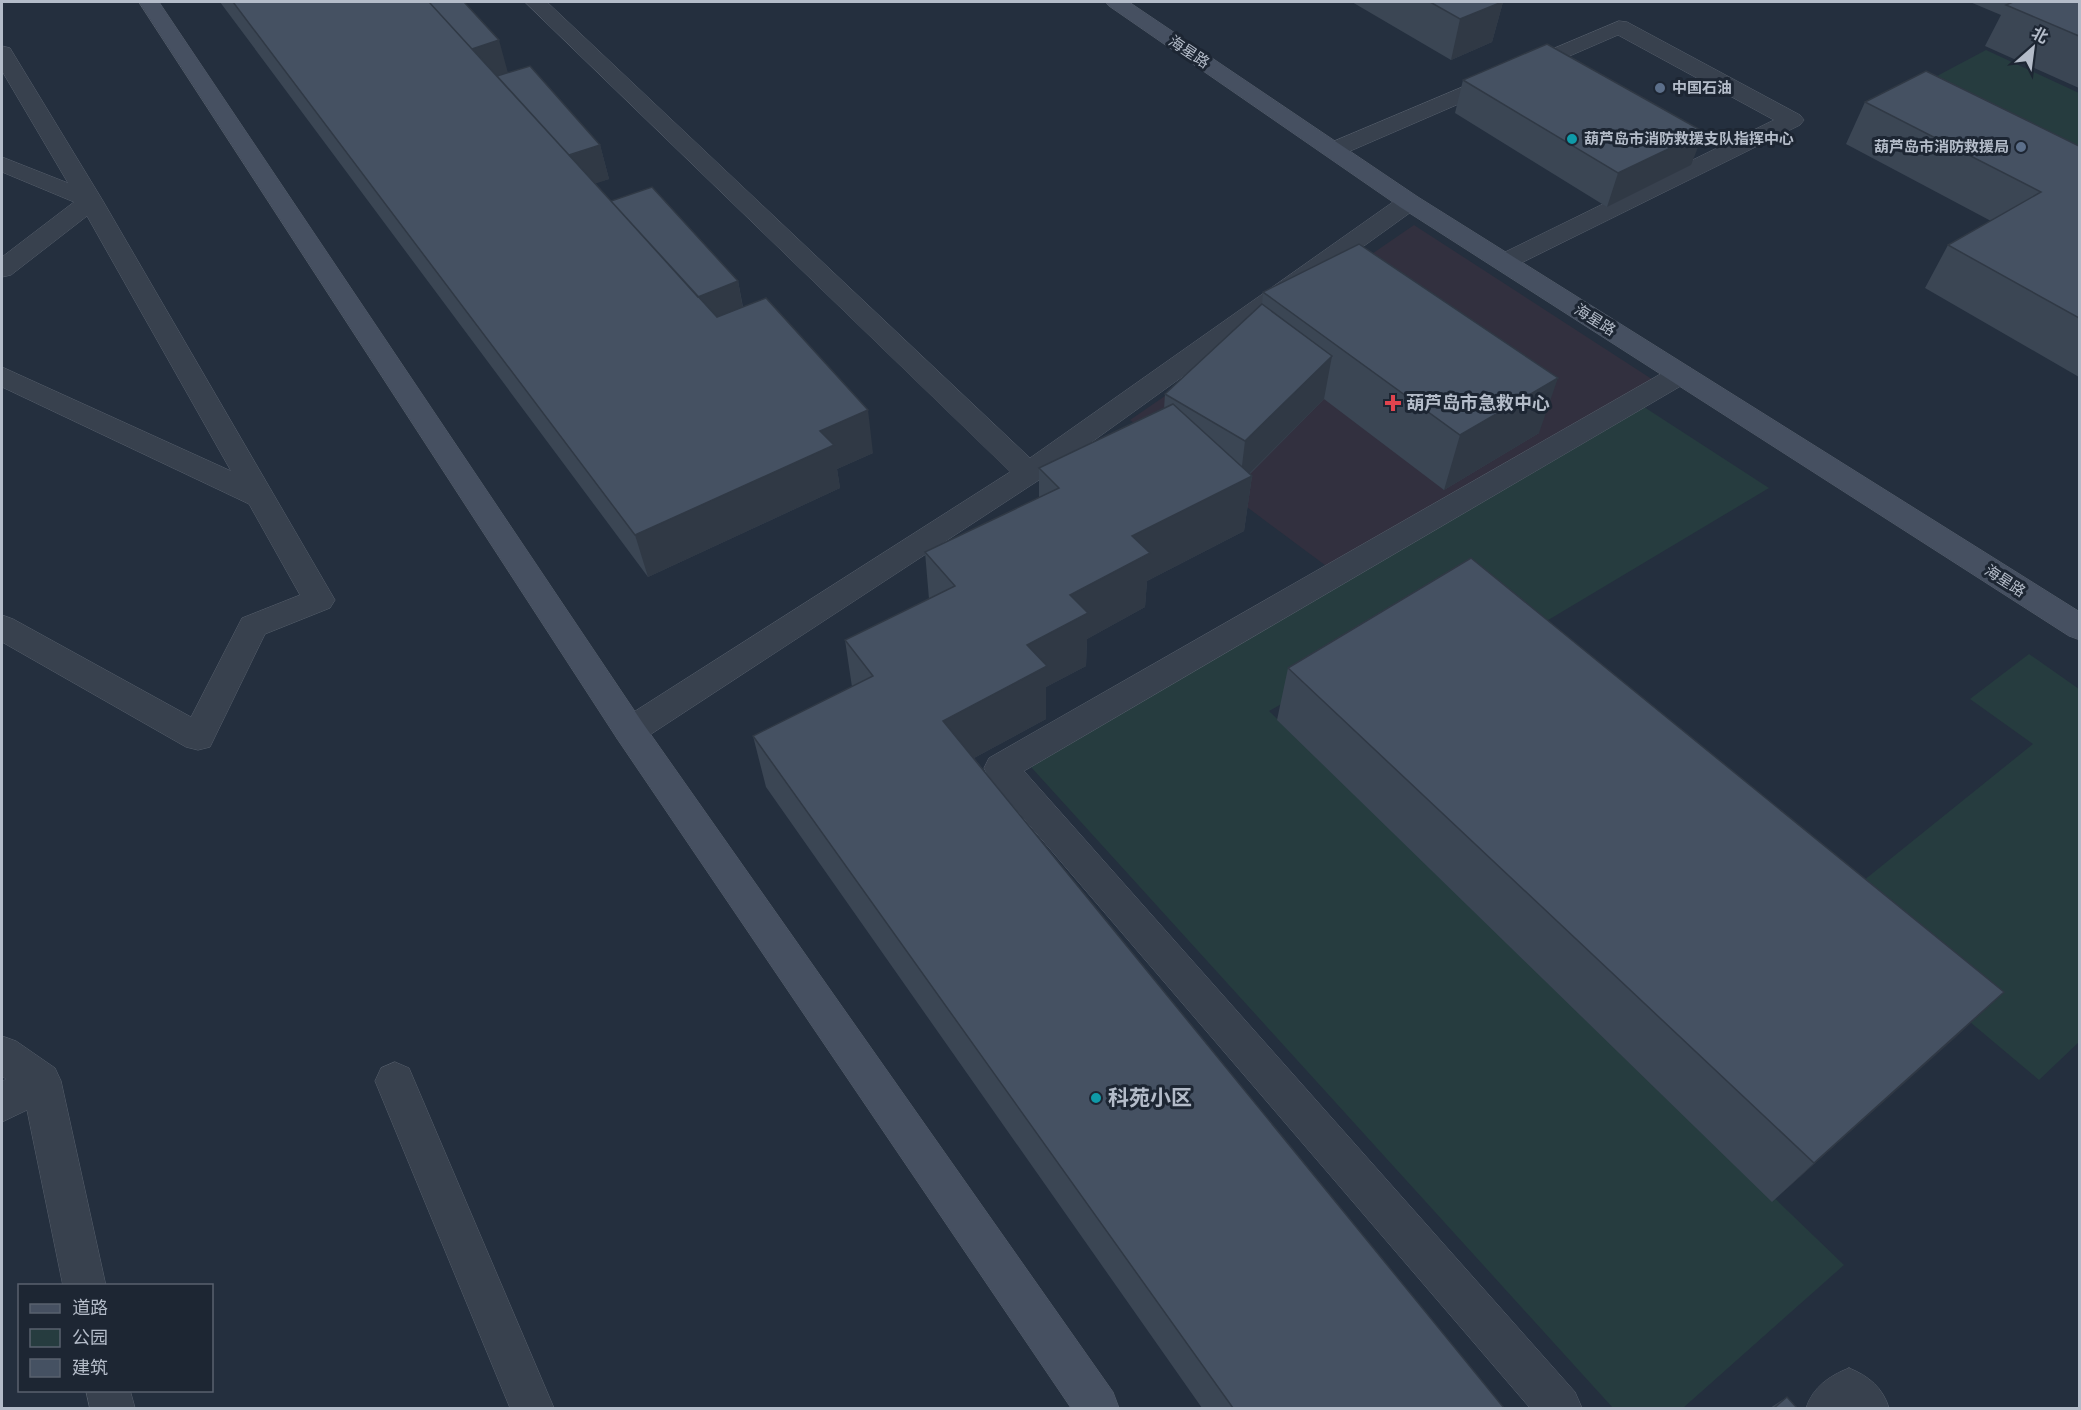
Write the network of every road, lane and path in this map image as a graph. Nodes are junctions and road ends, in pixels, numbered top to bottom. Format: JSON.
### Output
{"nodes":[{"id":1,"x":149,"y":2,"type":"edge"},
{"id":2,"x":535,"y":2,"type":"edge"},
{"id":3,"x":1116,"y":2,"type":"edge"},
{"id":4,"x":2,"y":53,"type":"edge"},
{"id":5,"x":1333,"y":150,"type":"junction"},
{"id":6,"x":2,"y":164,"type":"edge"},
{"id":7,"x":91,"y":201,"type":"junction"},
{"id":8,"x":1409,"y":202,"type":"junction"},
{"id":9,"x":1504,"y":262,"type":"junction"},
{"id":10,"x":2,"y":269,"type":"edge"},
{"id":11,"x":1681,"y":374,"type":"junction"},
{"id":12,"x":2,"y":376,"type":"edge"},
{"id":13,"x":1029,"y":473,"type":"junction"},
{"id":14,"x":260,"y":497,"type":"junction"},
{"id":15,"x":2,"y":627,"type":"edge"},
{"id":16,"x":2079,"y":628,"type":"edge"},
{"id":17,"x":630,"y":730,"type":"junction"},
{"id":18,"x":2,"y":1054,"type":"edge"},
{"id":19,"x":395,"y":1081,"type":"dead end"},
{"id":20,"x":41,"y":1082,"type":"junction"},
{"id":21,"x":2,"y":1103,"type":"edge"},
{"id":22,"x":85,"y":1284,"type":"edge"},
{"id":23,"x":108,"y":1392,"type":"edge"},
{"id":24,"x":112,"y":1408,"type":"edge"},
{"id":25,"x":532,"y":1408,"type":"edge"},
{"id":26,"x":1097,"y":1408,"type":"edge"},
{"id":27,"x":1559,"y":1408,"type":"edge"},
{"id":28,"x":1828,"y":1408,"type":"edge"},
{"id":29,"x":1867,"y":1408,"type":"edge"}],
"edges":[{"from":1,"to":17,"type":"street"},
{"from":2,"to":13,"type":"street"},
{"from":3,"to":5,"type":"street","name":"海星路"},
{"from":4,"to":7,"type":"street"},
{"from":5,"to":8,"type":"street","name":"海星路"},
{"from":5,"to":9,"type":"street"},
{"from":6,"to":7,"type":"street"},
{"from":7,"to":10,"type":"street"},
{"from":7,"to":14,"type":"street"},
{"from":8,"to":9,"type":"street","name":"海星路"},
{"from":8,"to":13,"type":"street"},
{"from":9,"to":11,"type":"street","name":"海星路"},
{"from":11,"to":16,"type":"street","name":"海星路"},
{"from":11,"to":27,"type":"street"},
{"from":12,"to":14,"type":"street"},
{"from":13,"to":17,"type":"street"},
{"from":14,"to":15,"type":"street"},
{"from":17,"to":26,"type":"street"},
{"from":18,"to":20,"type":"street"},
{"from":19,"to":25,"type":"street"},
{"from":20,"to":21,"type":"street"},
{"from":20,"to":22,"type":"street"},
{"from":23,"to":24,"type":"street"},
{"from":28,"to":29,"type":"street"}]}
